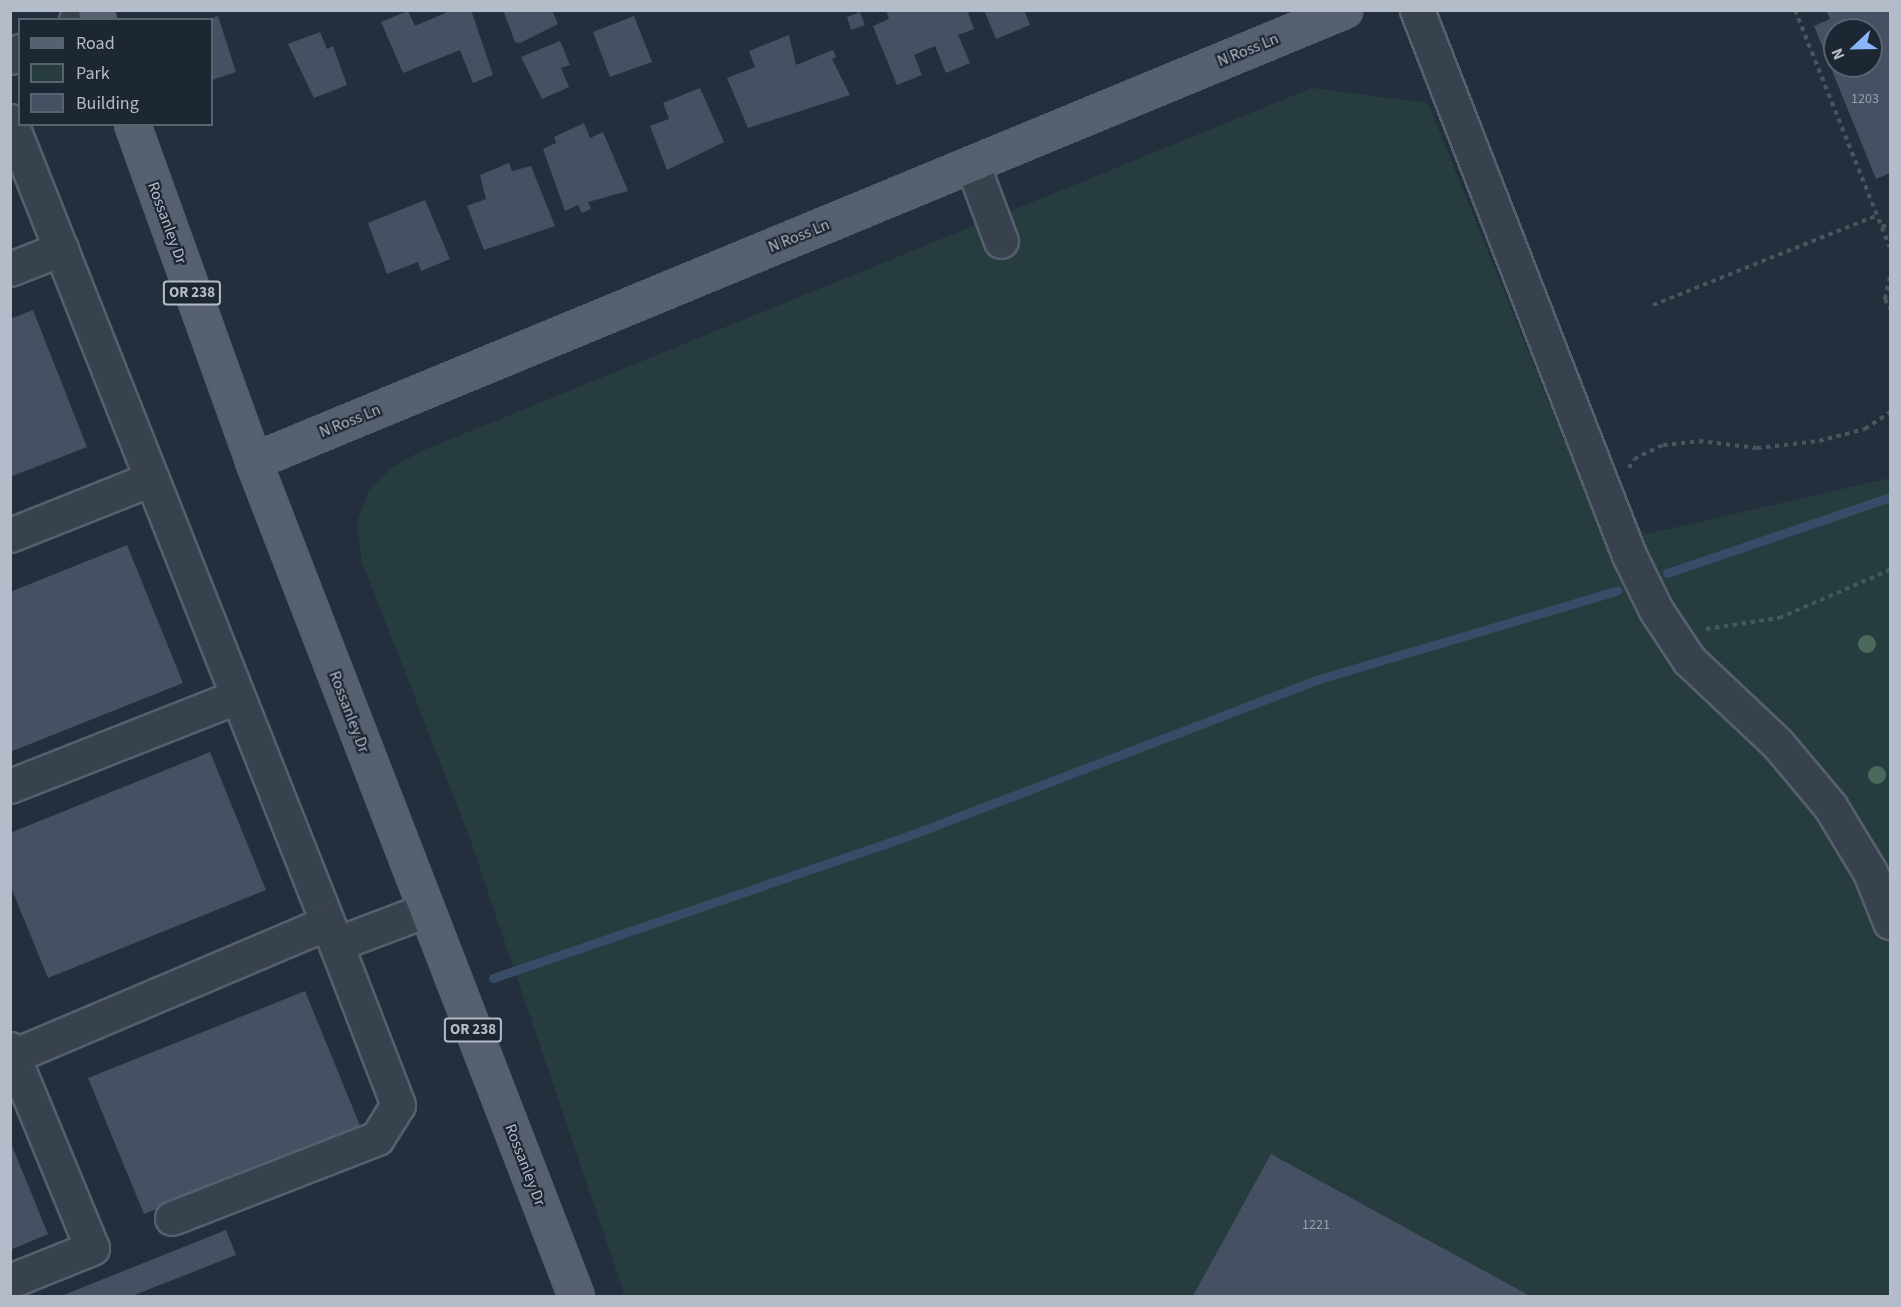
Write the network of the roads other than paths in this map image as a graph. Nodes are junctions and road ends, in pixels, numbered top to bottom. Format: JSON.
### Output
{"nodes":[{"id":1,"x":93,"y":10,"type":"edge"},
{"id":2,"x":1344,"y":10,"type":"edge"},
{"id":3,"x":1417,"y":10,"type":"edge"},
{"id":4,"x":79,"y":18,"type":"edge"},
{"id":5,"x":10,"y":121,"type":"edge"},
{"id":6,"x":133,"y":126,"type":"edge"},
{"id":7,"x":972,"y":164,"type":"junction"},
{"id":8,"x":1001,"y":241,"type":"dead end"},
{"id":9,"x":61,"y":249,"type":"junction"},
{"id":10,"x":10,"y":269,"type":"edge"},
{"id":11,"x":253,"y":461,"type":"junction"},
{"id":12,"x":151,"y":479,"type":"junction"},
{"id":13,"x":10,"y":535,"type":"edge"},
{"id":14,"x":236,"y":697,"type":"junction"},
{"id":15,"x":10,"y":786,"type":"edge"},
{"id":16,"x":426,"y":910,"type":"junction"},
{"id":17,"x":1890,"y":922,"type":"edge"},
{"id":18,"x":332,"y":934,"type":"junction"},
{"id":19,"x":12,"y":1053,"type":"edge"},
{"id":20,"x":172,"y":1218,"type":"dead end"},
{"id":21,"x":10,"y":1281,"type":"edge"},
{"id":22,"x":576,"y":1296,"type":"edge"}],
"edges":[{"from":1,"to":4,"type":"lane"},
{"from":2,"to":7,"type":"main road","name":"N Ross Ln"},
{"from":3,"to":17,"type":"lane"},
{"from":5,"to":9,"type":"lane"},
{"from":6,"to":11,"type":"main road","name":"Rossanley Dr","number":"OR 238"},
{"from":7,"to":8,"type":"lane"},
{"from":7,"to":11,"type":"main road","name":"N Ross Ln"},
{"from":9,"to":10,"type":"lane"},
{"from":9,"to":12,"type":"lane"},
{"from":11,"to":16,"type":"main road","name":"Rossanley Dr","number":"OR 238"},
{"from":12,"to":13,"type":"lane"},
{"from":12,"to":14,"type":"lane"},
{"from":14,"to":15,"type":"lane"},
{"from":14,"to":18,"type":"lane"},
{"from":16,"to":18,"type":"lane"},
{"from":16,"to":22,"type":"main road","name":"Rossanley Dr","number":"OR 238"},
{"from":18,"to":19,"type":"lane"},
{"from":18,"to":20,"type":"lane"},
{"from":19,"to":21,"type":"lane"}]}
